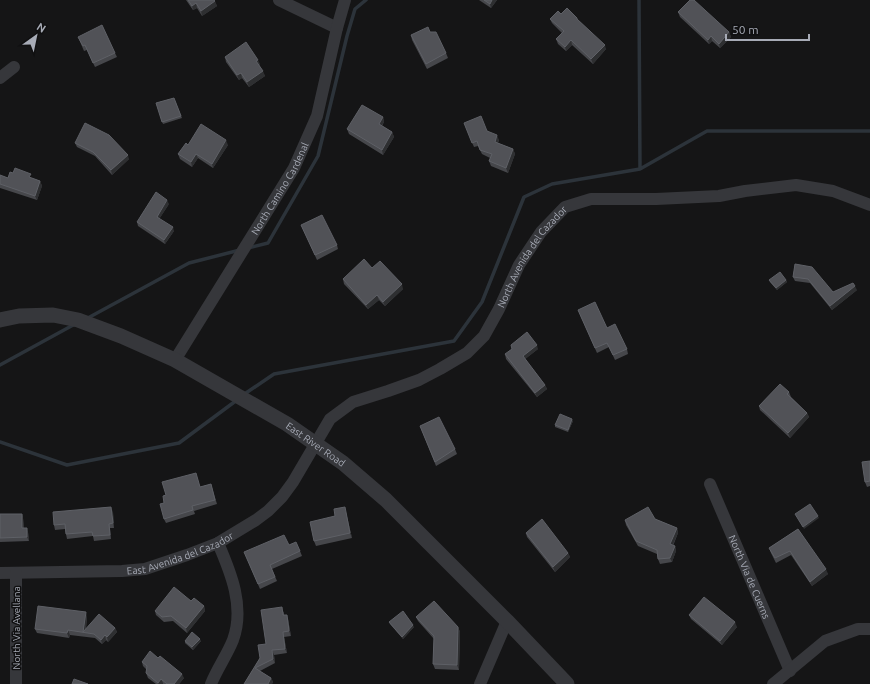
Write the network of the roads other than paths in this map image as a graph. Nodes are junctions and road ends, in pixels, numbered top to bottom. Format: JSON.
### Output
{"nodes":[{"id":1,"x":279,"y":0,"type":"edge"},
{"id":2,"x":345,"y":0,"type":"edge"},
{"id":3,"x":337,"y":28,"type":"junction"},
{"id":4,"x":14,"y":68,"type":"dead end"},
{"id":5,"x":0,"y":78,"type":"edge"},
{"id":6,"x":870,"y":205,"type":"edge"},
{"id":7,"x":0,"y":320,"type":"edge"},
{"id":8,"x":175,"y":360,"type":"junction"},
{"id":9,"x":317,"y":444,"type":"junction"},
{"id":10,"x":710,"y":484,"type":"dead end"},
{"id":11,"x":218,"y":543,"type":"junction"},
{"id":12,"x":0,"y":573,"type":"edge"},
{"id":13,"x":16,"y":573,"type":"junction"},
{"id":14,"x":507,"y":621,"type":"junction"},
{"id":15,"x":870,"y":629,"type":"edge"},
{"id":16,"x":790,"y":671,"type":"junction"},
{"id":17,"x":16,"y":684,"type":"edge"},
{"id":18,"x":211,"y":684,"type":"edge"},
{"id":19,"x":480,"y":684,"type":"edge"},
{"id":20,"x":567,"y":684,"type":"edge"},
{"id":21,"x":773,"y":684,"type":"edge"}],
"edges":[{"from":1,"to":3,"type":"street"},
{"from":2,"to":3,"type":"street","name":"North Camino Cardenal"},
{"from":3,"to":8,"type":"street","name":"North Camino Cardenal"},
{"from":4,"to":5,"type":"street"},
{"from":6,"to":9,"type":"street","name":"North Avenida del Cazador"},
{"from":7,"to":8,"type":"street","name":"East River Road"},
{"from":8,"to":9,"type":"street","name":"East River Road"},
{"from":9,"to":11,"type":"street","name":"East Avenida del Cazador"},
{"from":9,"to":14,"type":"street","name":"East River Road"},
{"from":10,"to":16,"type":"street","name":"North Via de Cuerns"},
{"from":11,"to":13,"type":"street","name":"East Avenida del Cazador"},
{"from":11,"to":18,"type":"street"},
{"from":12,"to":13,"type":"street","name":"East Avenida del Cazador"},
{"from":13,"to":17,"type":"street","name":"North Via Avellana"},
{"from":14,"to":19,"type":"street"},
{"from":14,"to":20,"type":"street","name":"East River Road"},
{"from":15,"to":16,"type":"street"},
{"from":16,"to":21,"type":"street"}]}
